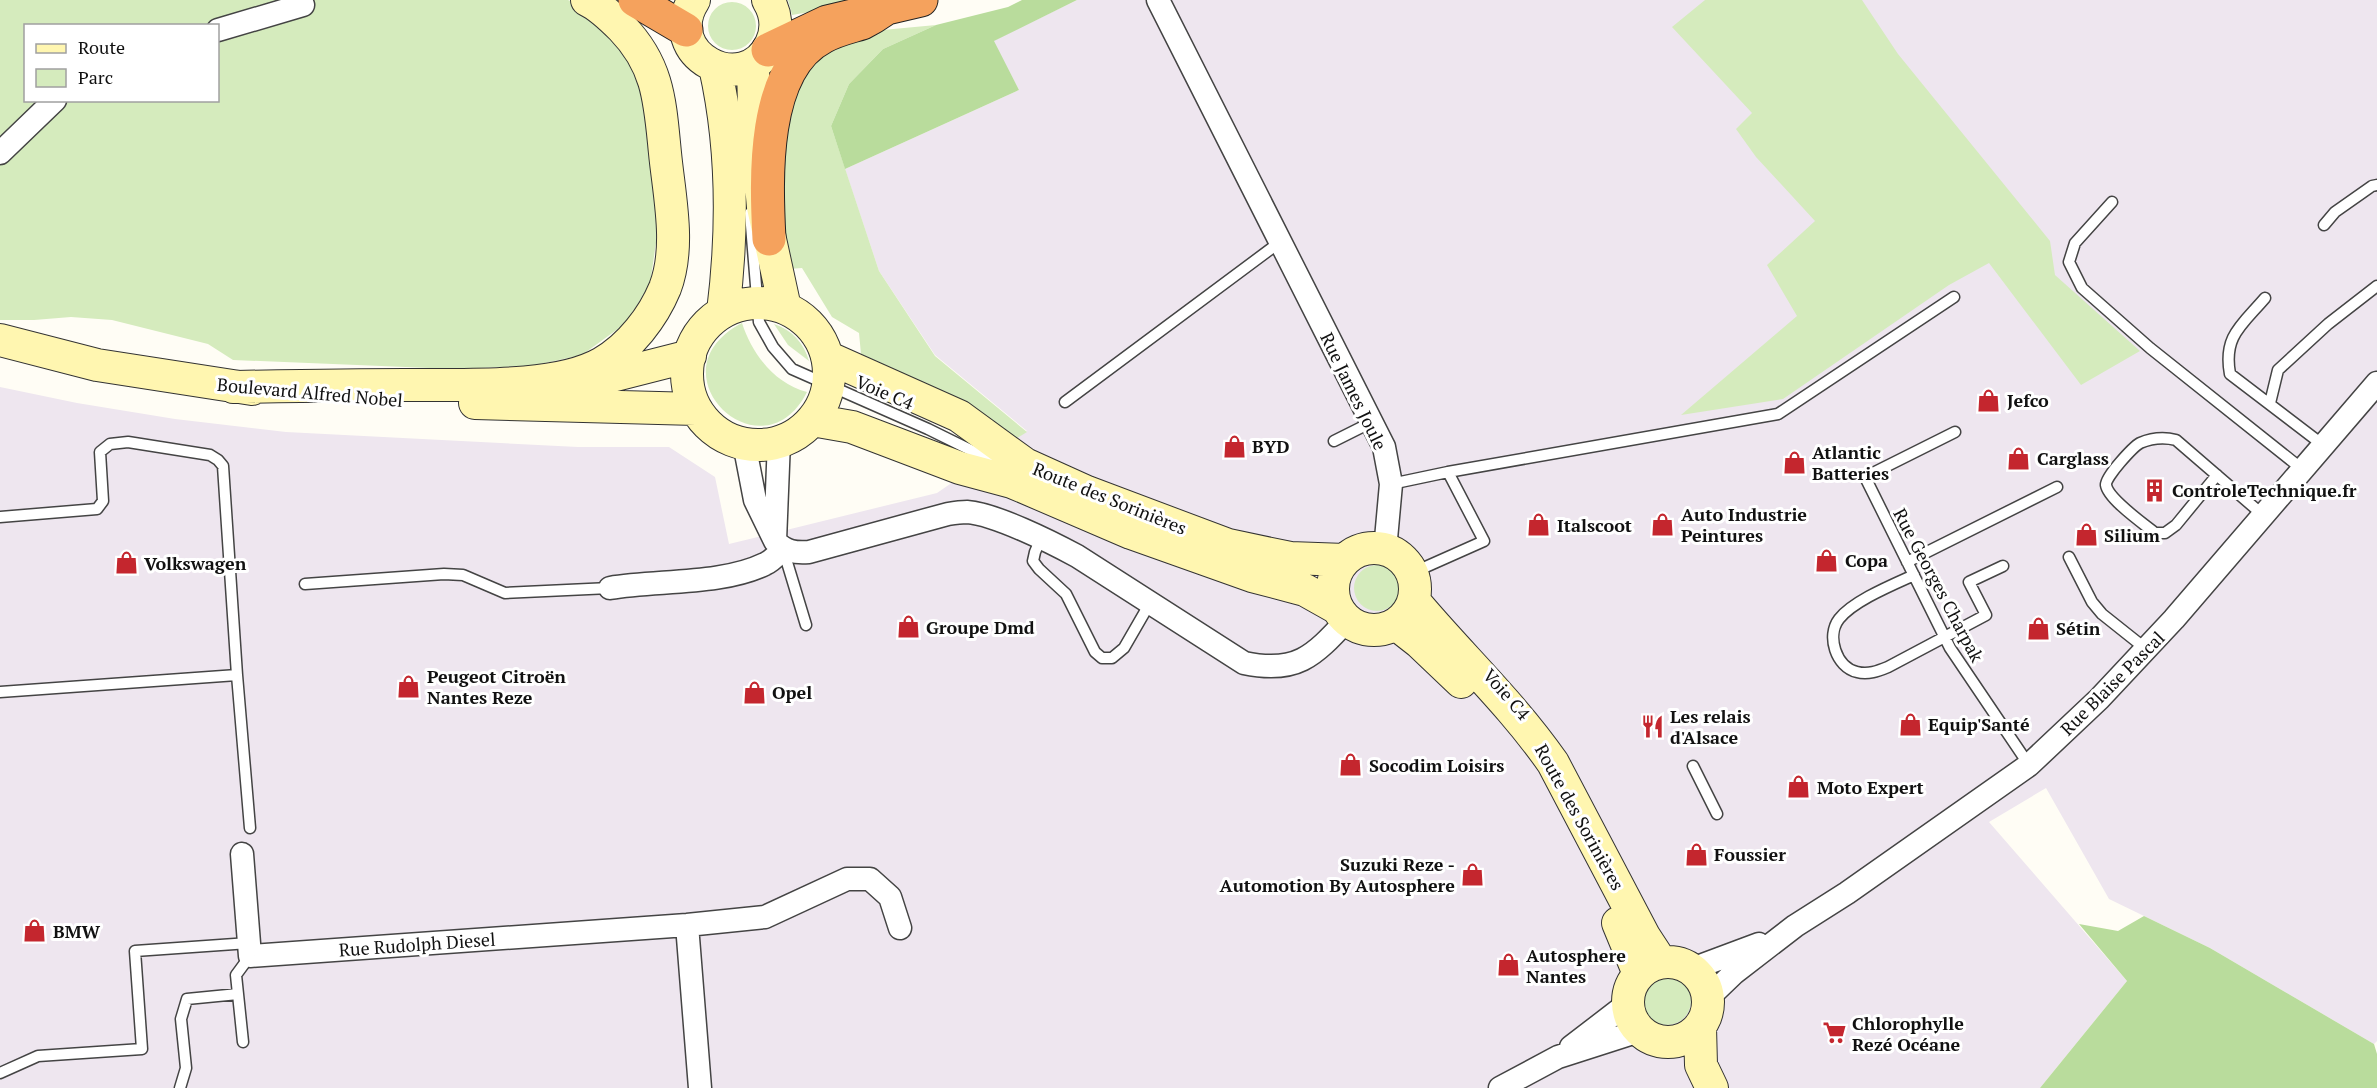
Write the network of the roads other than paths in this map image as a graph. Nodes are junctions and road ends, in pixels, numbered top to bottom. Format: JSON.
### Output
{"nodes":[{"id":1,"x":587,"y":0,"type":"edge"},
{"id":2,"x":635,"y":0,"type":"edge"},
{"id":3,"x":768,"y":0,"type":"edge"},
{"id":4,"x":921,"y":0,"type":"edge"},
{"id":5,"x":1158,"y":0,"type":"edge"},
{"id":6,"x":303,"y":4,"type":"dead end"},
{"id":7,"x":885,"y":9,"type":"junction"},
{"id":8,"x":690,"y":15,"type":"edge"},
{"id":9,"x":219,"y":30,"type":"edge"},
{"id":10,"x":742,"y":66,"type":"junction"},
{"id":11,"x":53,"y":102,"type":"edge"},
{"id":12,"x":0,"y":153,"type":"edge"},
{"id":13,"x":2377,"y":186,"type":"edge"},
{"id":14,"x":749,"y":196,"type":"dead end"},
{"id":15,"x":2112,"y":202,"type":"dead end"},
{"id":16,"x":2324,"y":225,"type":"dead end"},
{"id":17,"x":769,"y":239,"type":"junction"},
{"id":18,"x":1280,"y":242,"type":"junction"},
{"id":19,"x":2377,"y":286,"type":"edge"},
{"id":20,"x":1954,"y":297,"type":"dead end"},
{"id":21,"x":2265,"y":298,"type":"dead end"},
{"id":22,"x":771,"y":306,"type":"junction"},
{"id":23,"x":723,"y":312,"type":"junction"},
{"id":24,"x":0,"y":340,"type":"edge"},
{"id":25,"x":690,"y":356,"type":"junction"},
{"id":26,"x":828,"y":371,"type":"junction"},
{"id":27,"x":2377,"y":383,"type":"edge"},
{"id":28,"x":320,"y":385,"type":"junction"},
{"id":29,"x":233,"y":387,"type":"junction"},
{"id":30,"x":1065,"y":402,"type":"dead end"},
{"id":31,"x":2270,"y":403,"type":"junction"},
{"id":32,"x":696,"y":409,"type":"junction"},
{"id":33,"x":812,"y":420,"type":"junction"},
{"id":34,"x":1372,"y":422,"type":"junction"},
{"id":35,"x":1954,"y":432,"type":"dead end"},
{"id":36,"x":779,"y":441,"type":"junction"},
{"id":37,"x":1334,"y":441,"type":"dead end"},
{"id":38,"x":744,"y":443,"type":"junction"},
{"id":39,"x":2323,"y":445,"type":"junction"},
{"id":40,"x":2302,"y":469,"type":"junction"},
{"id":41,"x":1448,"y":472,"type":"junction"},
{"id":42,"x":2217,"y":475,"type":"junction"},
{"id":43,"x":1391,"y":484,"type":"junction"},
{"id":44,"x":2057,"y":487,"type":"dead end"},
{"id":45,"x":2263,"y":515,"type":"junction"},
{"id":46,"x":0,"y":517,"type":"edge"},
{"id":47,"x":1041,"y":538,"type":"junction"},
{"id":48,"x":779,"y":545,"type":"junction"},
{"id":49,"x":1385,"y":550,"type":"junction"},
{"id":50,"x":2069,"y":556,"type":"dead end"},
{"id":51,"x":1345,"y":560,"type":"junction"},
{"id":52,"x":1907,"y":562,"type":"junction"},
{"id":53,"x":2003,"y":566,"type":"dead end"},
{"id":54,"x":1267,"y":567,"type":"junction"},
{"id":55,"x":1914,"y":575,"type":"junction"},
{"id":56,"x":305,"y":584,"type":"dead end"},
{"id":57,"x":610,"y":588,"type":"joint"},
{"id":58,"x":1150,"y":603,"type":"junction"},
{"id":59,"x":1342,"y":614,"type":"junction"},
{"id":60,"x":1420,"y":619,"type":"junction"},
{"id":61,"x":806,"y":625,"type":"dead end"},
{"id":62,"x":1944,"y":637,"type":"junction"},
{"id":63,"x":2146,"y":649,"type":"junction"},
{"id":64,"x":237,"y":675,"type":"junction"},
{"id":65,"x":0,"y":692,"type":"edge"},
{"id":66,"x":2028,"y":765,"type":"junction"},
{"id":67,"x":1694,"y":766,"type":"dead end"},
{"id":68,"x":1718,"y":814,"type":"dead end"},
{"id":69,"x":249,"y":828,"type":"dead end"},
{"id":70,"x":243,"y":854,"type":"dead end"},
{"id":71,"x":687,"y":925,"type":"junction"},
{"id":72,"x":1795,"y":926,"type":"junction"},
{"id":73,"x":900,"y":928,"type":"dead end"},
{"id":74,"x":249,"y":950,"type":"junction"},
{"id":75,"x":1650,"y":968,"type":"junction"},
{"id":76,"x":1692,"y":969,"type":"junction"},
{"id":77,"x":238,"y":994,"type":"junction"},
{"id":78,"x":1704,"y":1013,"type":"junction"},
{"id":79,"x":1642,"y":1026,"type":"junction"},
{"id":80,"x":243,"y":1042,"type":"dead end"},
{"id":81,"x":0,"y":1073,"type":"edge"},
{"id":82,"x":180,"y":1088,"type":"edge"},
{"id":83,"x":700,"y":1088,"type":"edge"},
{"id":84,"x":1500,"y":1088,"type":"edge"},
{"id":85,"x":1696,"y":1088,"type":"edge"},
{"id":86,"x":1712,"y":1088,"type":"edge"}],
"edges":[{"from":1,"to":28,"type":"main road"},
{"from":2,"to":8,"type":"highway"},
{"from":3,"to":10,"type":"main road"},
{"from":4,"to":7,"type":"highway"},
{"from":5,"to":18,"type":"street","name":"Rue James Joule"},
{"from":6,"to":9,"type":"street"},
{"from":7,"to":10,"type":"highway"},
{"from":7,"to":17,"type":"highway"},
{"from":8,"to":10,"type":"main road"},
{"from":10,"to":17,"type":"main road"},
{"from":10,"to":23,"type":"main road"},
{"from":11,"to":12,"type":"street"},
{"from":13,"to":16,"type":"lane"},
{"from":14,"to":22,"type":"lane","name":"Voie C4"},
{"from":15,"to":40,"type":"lane"},
{"from":17,"to":22,"type":"main road"},
{"from":18,"to":30,"type":"lane"},
{"from":18,"to":34,"type":"street","name":"Rue James Joule"},
{"from":19,"to":31,"type":"lane"},
{"from":20,"to":41,"type":"lane"},
{"from":21,"to":31,"type":"lane"},
{"from":22,"to":23,"type":"main road"},
{"from":22,"to":26,"type":"main road"},
{"from":22,"to":26,"type":"lane","name":"Voie C4"},
{"from":23,"to":25,"type":"main road"},
{"from":24,"to":29,"type":"main road","name":"Boulevard Alfred Nobel"},
{"from":25,"to":28,"type":"main road","name":"Boulevard Alfred Nobel"},
{"from":25,"to":32,"type":"main road"},
{"from":26,"to":33,"type":"main road"},
{"from":26,"to":54,"type":"main road","name":"Route des Sorinières"},
{"from":27,"to":39,"type":"street","name":"Rue Blaise Pascal"},
{"from":28,"to":29,"type":"main road"},
{"from":29,"to":32,"type":"main road","name":"Boulevard Alfred Nobel"},
{"from":31,"to":39,"type":"lane"},
{"from":32,"to":38,"type":"main road"},
{"from":33,"to":36,"type":"main road"},
{"from":33,"to":54,"type":"main road","name":"Route des Sorinières"},
{"from":34,"to":37,"type":"lane"},
{"from":34,"to":43,"type":"street","name":"Rue James Joule"},
{"from":35,"to":52,"type":"lane","name":"Rue Georges Charpak"},
{"from":36,"to":38,"type":"main road"},
{"from":36,"to":48,"type":"street"},
{"from":38,"to":48,"type":"street"},
{"from":39,"to":40,"type":"street","name":"Rue Blaise Pascal"},
{"from":40,"to":45,"type":"street","name":"Rue Blaise Pascal"},
{"from":41,"to":43,"type":"lane"},
{"from":41,"to":60,"type":"lane"},
{"from":42,"to":42,"type":"lane"},
{"from":42,"to":45,"type":"lane"},
{"from":43,"to":49,"type":"street","name":"Rue James Joule"},
{"from":44,"to":52,"type":"lane"},
{"from":45,"to":63,"type":"street","name":"Rue Blaise Pascal"},
{"from":46,"to":64,"type":"lane"},
{"from":47,"to":48,"type":"street"},
{"from":47,"to":58,"type":"street"},
{"from":47,"to":58,"type":"lane"},
{"from":48,"to":57,"type":"street"},
{"from":48,"to":61,"type":"lane"},
{"from":49,"to":51,"type":"main road","name":"Route des Sorinières"},
{"from":49,"to":60,"type":"main road","name":"Route des Sorinières"},
{"from":50,"to":63,"type":"lane"},
{"from":51,"to":54,"type":"main road","name":"Route des Sorinières"},
{"from":51,"to":59,"type":"main road"},
{"from":52,"to":55,"type":"lane","name":"Rue Georges Charpak"},
{"from":53,"to":62,"type":"lane"},
{"from":54,"to":59,"type":"main road","name":"Route des Sorinières"},
{"from":55,"to":62,"type":"lane","name":"Rue Georges Charpak"},
{"from":55,"to":62,"type":"lane"},
{"from":56,"to":57,"type":"lane"},
{"from":58,"to":59,"type":"street"},
{"from":59,"to":60,"type":"main road","name":"Route des Sorinières"},
{"from":60,"to":75,"type":"main road","name":"Route des Sorinières"},
{"from":62,"to":66,"type":"lane","name":"Rue Georges Charpak"},
{"from":63,"to":66,"type":"street","name":"Rue Blaise Pascal"},
{"from":64,"to":65,"type":"lane"},
{"from":64,"to":69,"type":"lane"},
{"from":66,"to":72,"type":"street","name":"Rue Blaise Pascal"},
{"from":67,"to":68,"type":"lane"},
{"from":70,"to":74,"type":"street"},
{"from":71,"to":73,"type":"street","name":"Rue Rudolph Diesel"},
{"from":71,"to":74,"type":"street","name":"Rue Rudolph Diesel"},
{"from":71,"to":83,"type":"street"},
{"from":72,"to":76,"type":"street","name":"Rue Blaise Pascal"},
{"from":72,"to":78,"type":"street","name":"Rue Blaise Pascal"},
{"from":74,"to":77,"type":"lane"},
{"from":74,"to":81,"type":"lane"},
{"from":75,"to":76,"type":"main road"},
{"from":75,"to":79,"type":"main road"},
{"from":76,"to":78,"type":"main road"},
{"from":77,"to":80,"type":"lane"},
{"from":77,"to":82,"type":"lane"},
{"from":78,"to":79,"type":"main road"},
{"from":78,"to":86,"type":"main road"},
{"from":79,"to":84,"type":"street"},
{"from":79,"to":85,"type":"main road"}]}
